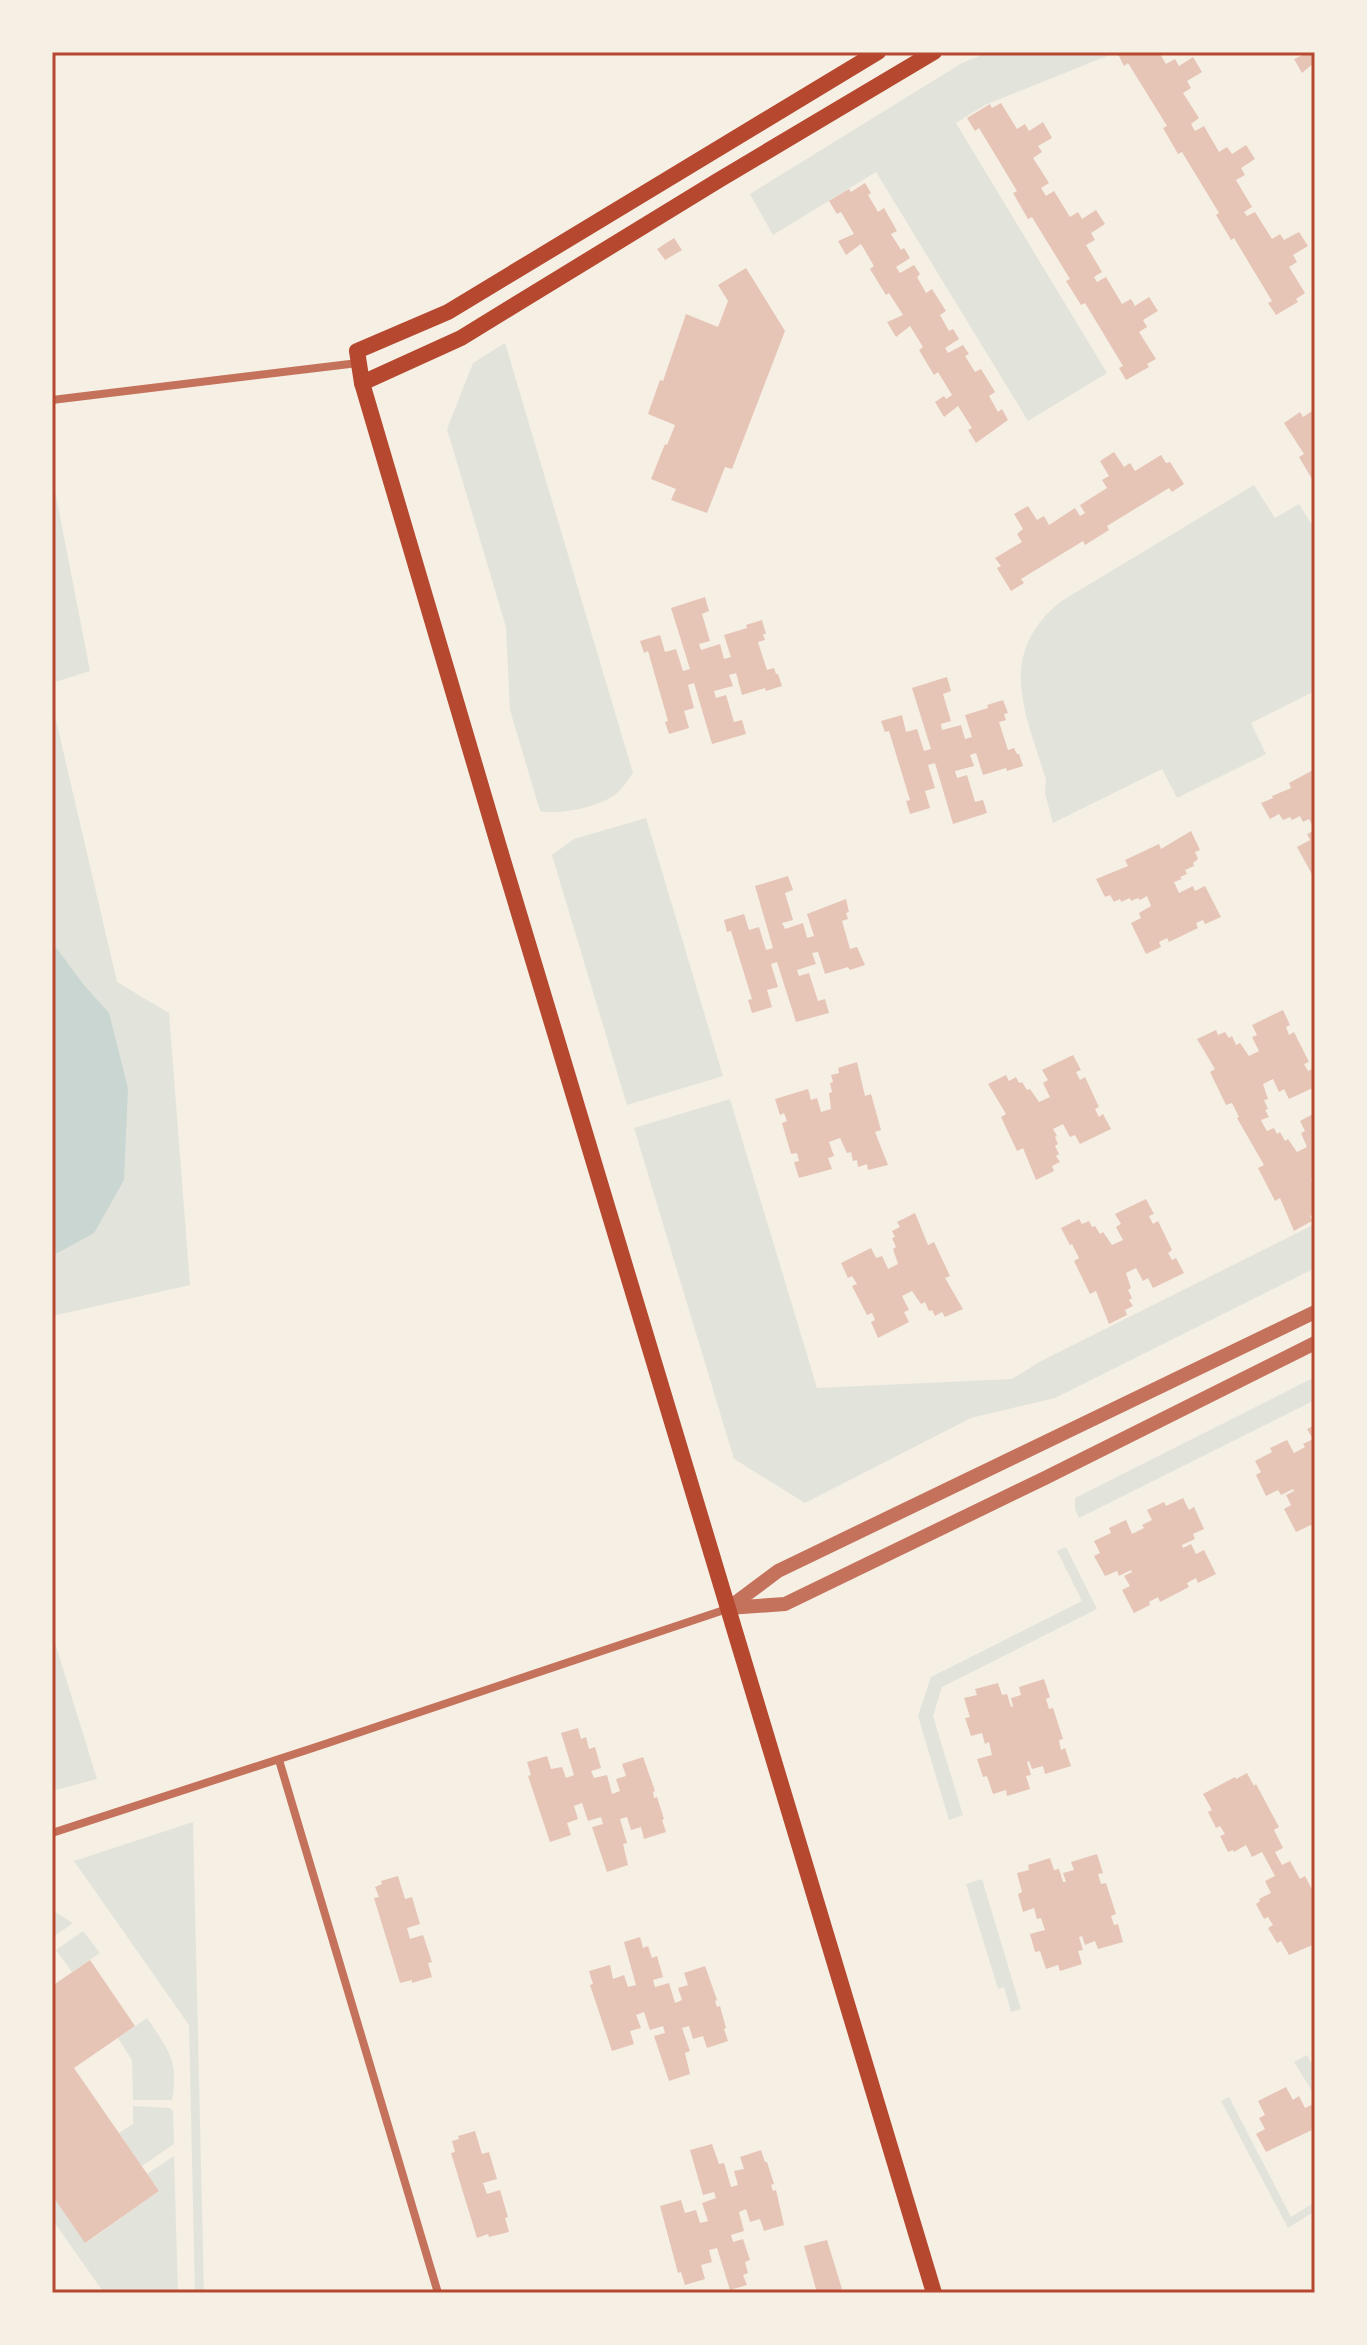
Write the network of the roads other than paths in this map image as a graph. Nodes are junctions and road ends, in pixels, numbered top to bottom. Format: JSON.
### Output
{"nodes":[{"id":1,"x":878,"y":52,"type":"edge"},
{"id":2,"x":934,"y":52,"type":"edge"},
{"id":3,"x":358,"y":363,"type":"junction"},
{"id":4,"x":362,"y":383,"type":"junction"},
{"id":5,"x":52,"y":400,"type":"edge"},
{"id":6,"x":1315,"y":1312,"type":"edge"},
{"id":7,"x":1315,"y":1343,"type":"edge"},
{"id":8,"x":727,"y":1609,"type":"junction"},
{"id":9,"x":279,"y":1760,"type":"junction"},
{"id":10,"x":52,"y":1833,"type":"edge"},
{"id":11,"x":438,"y":2293,"type":"edge"},
{"id":12,"x":934,"y":2293,"type":"edge"}],
"edges":[{"from":1,"to":3,"type":"main road"},
{"from":2,"to":4,"type":"main road"},
{"from":3,"to":4,"type":"main road"},
{"from":3,"to":5,"type":"street"},
{"from":4,"to":8,"type":"main road"},
{"from":6,"to":8,"type":"street"},
{"from":7,"to":8,"type":"street"},
{"from":8,"to":9,"type":"street"},
{"from":8,"to":12,"type":"main road"},
{"from":9,"to":10,"type":"street"},
{"from":9,"to":11,"type":"street"}]}
